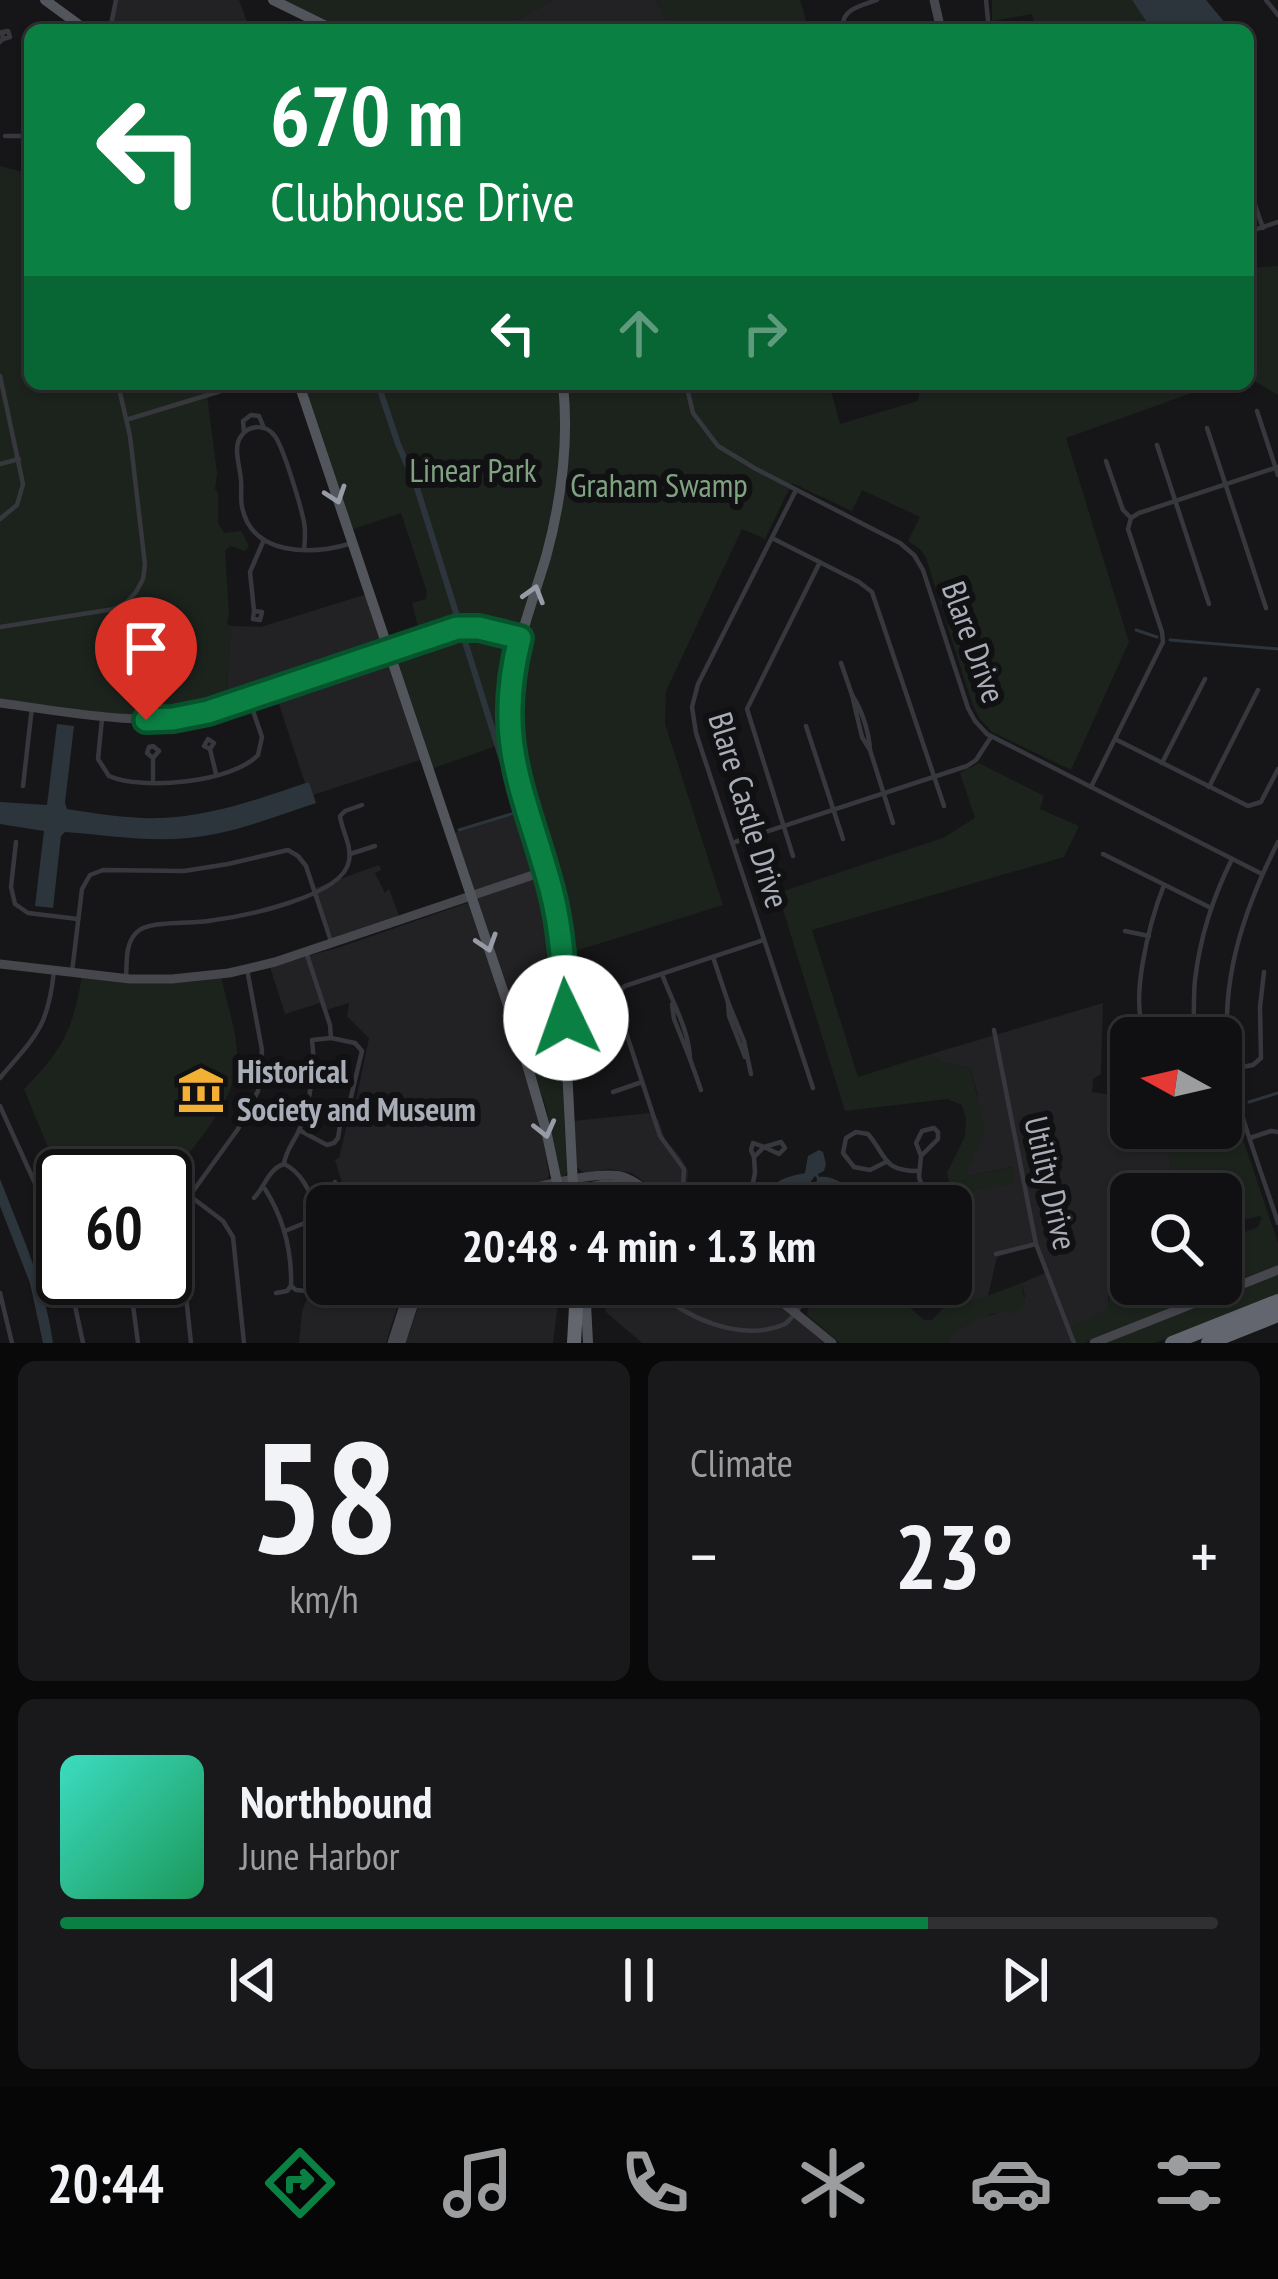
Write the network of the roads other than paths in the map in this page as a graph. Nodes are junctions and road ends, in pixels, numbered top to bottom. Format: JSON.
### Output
{"nodes":[{"id":1,"x":45,"y":0,"type":"edge"},
{"id":2,"x":273,"y":0,"type":"edge"},
{"id":3,"x":877,"y":0,"type":"edge"},
{"id":4,"x":1266,"y":0,"type":"edge"},
{"id":5,"x":1278,"y":15,"type":"edge"},
{"id":6,"x":78,"y":24,"type":"edge"},
{"id":7,"x":322,"y":24,"type":"edge"},
{"id":8,"x":842,"y":24,"type":"edge"},
{"id":9,"x":5,"y":136,"type":"dead end"},
{"id":10,"x":24,"y":136,"type":"edge"},
{"id":11,"x":1254,"y":203,"type":"edge"},
{"id":12,"x":1278,"y":222,"type":"edge"},
{"id":13,"x":1262,"y":228,"type":"junction"},
{"id":14,"x":1254,"y":230,"type":"edge"},
{"id":15,"x":0,"y":376,"type":"edge"},
{"id":16,"x":120,"y":390,"type":"edge"},
{"id":17,"x":224,"y":390,"type":"edge"},
{"id":18,"x":301,"y":390,"type":"edge"},
{"id":19,"x":563,"y":390,"type":"edge"},
{"id":20,"x":688,"y":390,"type":"edge"},
{"id":21,"x":8,"y":408,"type":"junction"},
{"id":22,"x":0,"y":410,"type":"edge"},
{"id":23,"x":1257,"y":411,"type":"dead end"},
{"id":24,"x":127,"y":419,"type":"junction"},
{"id":25,"x":264,"y":428,"type":"junction"},
{"id":26,"x":1207,"y":428,"type":"dead end"},
{"id":27,"x":244,"y":432,"type":"junction"},
{"id":28,"x":1156,"y":445,"type":"dead end"},
{"id":29,"x":19,"y":460,"type":"junction"},
{"id":30,"x":1106,"y":461,"type":"dead end"},
{"id":31,"x":0,"y":464,"type":"edge"},
{"id":32,"x":1277,"y":470,"type":"edge"},
{"id":33,"x":1226,"y":485,"type":"junction"},
{"id":34,"x":796,"y":490,"type":"junction"},
{"id":35,"x":1175,"y":501,"type":"junction"},
{"id":36,"x":1131,"y":518,"type":"junction"},
{"id":37,"x":0,"y":519,"type":"edge"},
{"id":38,"x":772,"y":538,"type":"junction"},
{"id":39,"x":263,"y":542,"type":"junction"},
{"id":40,"x":352,"y":543,"type":"junction"},
{"id":41,"x":304,"y":550,"type":"junction"},
{"id":42,"x":820,"y":562,"type":"junction"},
{"id":43,"x":130,"y":600,"type":"junction"},
{"id":44,"x":1209,"y":604,"type":"dead end"},
{"id":45,"x":1266,"y":608,"type":"dead end"},
{"id":46,"x":254,"y":611,"type":"dead end"},
{"id":47,"x":0,"y":628,"type":"edge"},
{"id":48,"x":160,"y":634,"type":"dead end"},
{"id":49,"x":520,"y":638,"type":"junction"},
{"id":50,"x":389,"y":651,"type":"junction"},
{"id":51,"x":841,"y":663,"type":"dead end"},
{"id":52,"x":1205,"y":679,"type":"dead end"},
{"id":53,"x":1258,"y":690,"type":"dead end"},
{"id":54,"x":249,"y":699,"type":"junction"},
{"id":55,"x":0,"y":703,"type":"edge"},
{"id":56,"x":32,"y":707,"type":"junction"},
{"id":57,"x":103,"y":716,"type":"junction"},
{"id":58,"x":806,"y":726,"type":"dead end"},
{"id":59,"x":992,"y":737,"type":"junction"},
{"id":60,"x":1115,"y":739,"type":"junction"},
{"id":61,"x":209,"y":749,"type":"dead end"},
{"id":62,"x":153,"y":758,"type":"dead end"},
{"id":63,"x":1162,"y":763,"type":"junction"},
{"id":64,"x":1278,"y":769,"type":"edge"},
{"id":65,"x":216,"y":774,"type":"junction"},
{"id":66,"x":934,"y":776,"type":"junction"},
{"id":67,"x":153,"y":782,"type":"junction"},
{"id":68,"x":22,"y":787,"type":"dead end"},
{"id":69,"x":1090,"y":787,"type":"junction"},
{"id":70,"x":1209,"y":787,"type":"junction"},
{"id":71,"x":884,"y":793,"type":"junction"},
{"id":72,"x":362,"y":805,"type":"dead end"},
{"id":73,"x":944,"y":806,"type":"dead end"},
{"id":74,"x":834,"y":810,"type":"junction"},
{"id":75,"x":893,"y":823,"type":"dead end"},
{"id":76,"x":783,"y":826,"type":"junction"},
{"id":77,"x":843,"y":839,"type":"dead end"},
{"id":78,"x":16,"y":842,"type":"dead end"},
{"id":79,"x":1278,"y":842,"type":"edge"},
{"id":80,"x":732,"y":843,"type":"junction"},
{"id":81,"x":375,"y":846,"type":"dead end"},
{"id":82,"x":350,"y":854,"type":"junction"},
{"id":83,"x":1103,"y":854,"type":"dead end"},
{"id":84,"x":793,"y":856,"type":"dead end"},
{"id":85,"x":1232,"y":859,"type":"junction"},
{"id":86,"x":545,"y":871,"type":"junction"},
{"id":87,"x":1262,"y":874,"type":"junction"},
{"id":88,"x":1164,"y":885,"type":"junction"},
{"id":89,"x":315,"y":893,"type":"junction"},
{"id":90,"x":472,"y":897,"type":"junction"},
{"id":91,"x":1211,"y":908,"type":"junction"},
{"id":92,"x":78,"y":919,"type":"junction"},
{"id":93,"x":1125,"y":931,"type":"dead end"},
{"id":94,"x":1149,"y":936,"type":"junction"},
{"id":95,"x":764,"y":940,"type":"junction"},
{"id":96,"x":332,"y":944,"type":"junction"},
{"id":97,"x":306,"y":952,"type":"junction"},
{"id":98,"x":712,"y":957,"type":"junction"},
{"id":99,"x":1,"y":964,"type":"edge"},
{"id":100,"x":247,"y":969,"type":"junction"},
{"id":101,"x":54,"y":970,"type":"junction"},
{"id":102,"x":1264,"y":972,"type":"dead end"},
{"id":103,"x":72,"y":973,"type":"junction"},
{"id":104,"x":662,"y":974,"type":"junction"},
{"id":105,"x":0,"y":976,"type":"edge"},
{"id":106,"x":126,"y":978,"type":"junction"},
{"id":107,"x":1140,"y":1017,"type":"edge"},
{"id":108,"x":1193,"y":1017,"type":"edge"},
{"id":109,"x":1228,"y":1017,"type":"edge"},
{"id":110,"x":994,"y":1030,"type":"dead end"},
{"id":111,"x":331,"y":1038,"type":"junction"},
{"id":112,"x":312,"y":1040,"type":"junction"},
{"id":113,"x":302,"y":1043,"type":"dead end"},
{"id":114,"x":524,"y":1053,"type":"junction"},
{"id":115,"x":567,"y":1054,"type":"junction"},
{"id":116,"x":1242,"y":1067,"type":"edge"},
{"id":117,"x":751,"y":1074,"type":"dead end"},
{"id":118,"x":0,"y":1078,"type":"edge"},
{"id":119,"x":642,"y":1082,"type":"junction"},
{"id":120,"x":812,"y":1088,"type":"dead end"},
{"id":121,"x":700,"y":1090,"type":"dead end"},
{"id":122,"x":613,"y":1092,"type":"dead end"},
{"id":123,"x":0,"y":1106,"type":"edge"},
{"id":124,"x":1242,"y":1109,"type":"edge"},
{"id":125,"x":299,"y":1130,"type":"junction"},
{"id":126,"x":1278,"y":1132,"type":"edge"},
{"id":127,"x":1250,"y":1138,"type":"junction"},
{"id":128,"x":764,"y":1147,"type":"dead end"},
{"id":129,"x":921,"y":1156,"type":"junction"},
{"id":130,"x":886,"y":1162,"type":"junction"},
{"id":131,"x":284,"y":1164,"type":"junction"},
{"id":132,"x":918,"y":1171,"type":"junction"},
{"id":133,"x":335,"y":1182,"type":"dead end"},
{"id":134,"x":569,"y":1182,"type":"junction"},
{"id":135,"x":336,"y":1185,"type":"edge"},
{"id":136,"x":554,"y":1185,"type":"edge"},
{"id":137,"x":560,"y":1185,"type":"edge"},
{"id":138,"x":568,"y":1185,"type":"edge"},
{"id":139,"x":570,"y":1185,"type":"edge"},
{"id":140,"x":625,"y":1185,"type":"edge"},
{"id":141,"x":682,"y":1185,"type":"edge"},
{"id":142,"x":751,"y":1185,"type":"edge"},
{"id":143,"x":922,"y":1185,"type":"edge"},
{"id":144,"x":306,"y":1186,"type":"edge"},
{"id":145,"x":36,"y":1187,"type":"edge"},
{"id":146,"x":264,"y":1187,"type":"junction"},
{"id":147,"x":192,"y":1193,"type":"edge"},
{"id":148,"x":192,"y":1197,"type":"edge"},
{"id":149,"x":254,"y":1198,"type":"dead end"},
{"id":150,"x":306,"y":1223,"type":"edge"},
{"id":151,"x":1278,"y":1223,"type":"edge"},
{"id":152,"x":285,"y":1232,"type":"junction"},
{"id":153,"x":1036,"y":1244,"type":"junction"},
{"id":154,"x":996,"y":1254,"type":"dead end"},
{"id":155,"x":1278,"y":1270,"type":"edge"},
{"id":156,"x":291,"y":1286,"type":"junction"},
{"id":157,"x":306,"y":1291,"type":"edge"},
{"id":158,"x":0,"y":1293,"type":"edge"},
{"id":159,"x":276,"y":1294,"type":"dead end"},
{"id":160,"x":1278,"y":1301,"type":"edge"},
{"id":161,"x":75,"y":1305,"type":"edge"},
{"id":162,"x":134,"y":1305,"type":"edge"},
{"id":163,"x":187,"y":1305,"type":"edge"},
{"id":164,"x":404,"y":1305,"type":"edge"},
{"id":165,"x":411,"y":1305,"type":"edge"},
{"id":166,"x":586,"y":1305,"type":"edge"},
{"id":167,"x":671,"y":1305,"type":"edge"},
{"id":168,"x":784,"y":1305,"type":"edge"},
{"id":169,"x":802,"y":1305,"type":"edge"},
{"id":170,"x":576,"y":1307,"type":"edge"},
{"id":171,"x":795,"y":1314,"type":"junction"},
{"id":172,"x":1278,"y":1315,"type":"edge"},
{"id":173,"x":736,"y":1338,"type":"dead end"},
{"id":174,"x":748,"y":1339,"type":"dead end"},
{"id":175,"x":12,"y":1343,"type":"edge"},
{"id":176,"x":83,"y":1343,"type":"edge"},
{"id":177,"x":138,"y":1343,"type":"edge"},
{"id":178,"x":191,"y":1343,"type":"edge"},
{"id":179,"x":244,"y":1343,"type":"edge"},
{"id":180,"x":396,"y":1343,"type":"edge"},
{"id":181,"x":576,"y":1343,"type":"edge"},
{"id":182,"x":588,"y":1343,"type":"edge"},
{"id":183,"x":832,"y":1343,"type":"edge"},
{"id":184,"x":1075,"y":1343,"type":"edge"},
{"id":185,"x":1094,"y":1343,"type":"edge"},
{"id":186,"x":1172,"y":1343,"type":"edge"},
{"id":187,"x":1208,"y":1343,"type":"edge"}],
"edges":[{"from":1,"to":6,"type":"main road"},
{"from":2,"to":7,"type":"main road"},
{"from":3,"to":8,"type":"street"},
{"from":4,"to":5,"type":"street"},
{"from":9,"to":10,"type":"street"},
{"from":11,"to":13,"type":"street"},
{"from":12,"to":13,"type":"street"},
{"from":13,"to":14,"type":"street"},
{"from":15,"to":21,"type":"street"},
{"from":16,"to":24,"type":"street"},
{"from":17,"to":24,"type":"street"},
{"from":18,"to":40,"type":"main road","one_way":true},
{"from":49,"to":19,"type":"main road","one_way":true},
{"from":20,"to":34,"type":"street","name":"Blare Drive"},
{"from":21,"to":22,"type":"street"},
{"from":21,"to":29,"type":"street"},
{"from":23,"to":32,"type":"street"},
{"from":24,"to":43,"type":"street"},
{"from":25,"to":27,"type":"street"},
{"from":25,"to":27,"type":"street"},
{"from":25,"to":41,"type":"street"},
{"from":26,"to":33,"type":"street"},
{"from":27,"to":39,"type":"street"},
{"from":28,"to":35,"type":"street"},
{"from":29,"to":31,"type":"street"},
{"from":29,"to":37,"type":"street"},
{"from":30,"to":36,"type":"street"},
{"from":32,"to":33,"type":"street"},
{"from":33,"to":35,"type":"street"},
{"from":33,"to":45,"type":"street"},
{"from":34,"to":38,"type":"street","name":"Blare Castle Drive"},
{"from":34,"to":59,"type":"street","name":"Blare Drive"},
{"from":35,"to":36,"type":"street"},
{"from":35,"to":44,"type":"street"},
{"from":36,"to":60,"type":"street"},
{"from":38,"to":42,"type":"street"},
{"from":38,"to":80,"type":"street","name":"Blare Castle Drive"},
{"from":39,"to":41,"type":"street"},
{"from":39,"to":46,"type":"street"},
{"from":40,"to":41,"type":"street"},
{"from":40,"to":50,"type":"main road"},
{"from":42,"to":66,"type":"street"},
{"from":42,"to":76,"type":"street"},
{"from":43,"to":47,"type":"street"},
{"from":43,"to":48,"type":"street"},
{"from":49,"to":50,"type":"street"},
{"from":49,"to":86,"type":"main road"},
{"from":50,"to":54,"type":"street"},
{"from":50,"to":90,"type":"main road"},
{"from":51,"to":71,"type":"street"},
{"from":52,"to":63,"type":"street"},
{"from":53,"to":70,"type":"street"},
{"from":54,"to":57,"type":"street"},
{"from":54,"to":65,"type":"street"},
{"from":55,"to":56,"type":"street"},
{"from":56,"to":57,"type":"street"},
{"from":56,"to":68,"type":"street"},
{"from":57,"to":67,"type":"street"},
{"from":58,"to":74,"type":"street"},
{"from":59,"to":66,"type":"street"},
{"from":59,"to":69,"type":"street","name":"Blare Drive"},
{"from":60,"to":63,"type":"street"},
{"from":60,"to":69,"type":"street"},
{"from":61,"to":65,"type":"street"},
{"from":62,"to":67,"type":"street"},
{"from":63,"to":70,"type":"street"},
{"from":64,"to":70,"type":"street"},
{"from":65,"to":67,"type":"street"},
{"from":66,"to":71,"type":"street"},
{"from":66,"to":73,"type":"street"},
{"from":69,"to":85,"type":"street","name":"Blare Drive"},
{"from":71,"to":74,"type":"street"},
{"from":71,"to":75,"type":"street"},
{"from":72,"to":82,"type":"street"},
{"from":74,"to":76,"type":"street"},
{"from":74,"to":77,"type":"street"},
{"from":76,"to":80,"type":"street"},
{"from":76,"to":84,"type":"street"},
{"from":78,"to":92,"type":"street"},
{"from":79,"to":87,"type":"street"},
{"from":80,"to":95,"type":"street","name":"Blare Castle Drive"},
{"from":81,"to":82,"type":"street"},
{"from":82,"to":89,"type":"street"},
{"from":83,"to":88,"type":"street"},
{"from":85,"to":87,"type":"street","name":"Blare Drive"},
{"from":85,"to":91,"type":"street"},
{"from":86,"to":90,"type":"street"},
{"from":86,"to":115,"type":"main road"},
{"from":87,"to":109,"type":"street"},
{"from":88,"to":91,"type":"street"},
{"from":88,"to":94,"type":"street"},
{"from":89,"to":92,"type":"street"},
{"from":89,"to":96,"type":"street"},
{"from":89,"to":106,"type":"street"},
{"from":90,"to":96,"type":"street"},
{"from":90,"to":114,"type":"main road","one_way":true},
{"from":91,"to":108,"type":"street"},
{"from":92,"to":103,"type":"street"},
{"from":93,"to":94,"type":"street"},
{"from":94,"to":107,"type":"street"},
{"from":95,"to":98,"type":"street"},
{"from":95,"to":120,"type":"street","name":"Blare Castle Drive"},
{"from":96,"to":97,"type":"street"},
{"from":97,"to":100,"type":"street"},
{"from":97,"to":111,"type":"street"},
{"from":98,"to":104,"type":"street"},
{"from":98,"to":117,"type":"street"},
{"from":99,"to":101,"type":"street"},
{"from":99,"to":105,"type":"street"},
{"from":100,"to":106,"type":"street"},
{"from":100,"to":147,"type":"street"},
{"from":101,"to":103,"type":"street"},
{"from":101,"to":118,"type":"street"},
{"from":102,"to":116,"type":"street"},
{"from":103,"to":106,"type":"street"},
{"from":104,"to":119,"type":"street"},
{"from":104,"to":121,"type":"street"},
{"from":110,"to":153,"type":"street","name":"Utility Drive"},
{"from":111,"to":112,"type":"street"},
{"from":111,"to":125,"type":"street"},
{"from":112,"to":113,"type":"street"},
{"from":112,"to":125,"type":"street"},
{"from":114,"to":115,"type":"street"},
{"from":114,"to":134,"type":"main road","one_way":true},
{"from":115,"to":134,"type":"main road"},
{"from":119,"to":122,"type":"street"},
{"from":119,"to":141,"type":"street"},
{"from":123,"to":145,"type":"street"},
{"from":124,"to":127,"type":"street"},
{"from":125,"to":131,"type":"street"},
{"from":126,"to":127,"type":"street"},
{"from":127,"to":151,"type":"street"},
{"from":128,"to":142,"type":"street"},
{"from":129,"to":129,"type":"street"},
{"from":129,"to":132,"type":"street"},
{"from":130,"to":130,"type":"street"},
{"from":130,"to":132,"type":"street"},
{"from":131,"to":144,"type":"street"},
{"from":131,"to":146,"type":"street"},
{"from":132,"to":143,"type":"street"},
{"from":133,"to":135,"type":"street"},
{"from":134,"to":136,"type":"street"},
{"from":134,"to":137,"type":"street"},
{"from":134,"to":138,"type":"main road"},
{"from":134,"to":139,"type":"main road"},
{"from":134,"to":140,"type":"street"},
{"from":146,"to":149,"type":"street"},
{"from":146,"to":152,"type":"street"},
{"from":148,"to":179,"type":"street"},
{"from":150,"to":152,"type":"street"},
{"from":152,"to":156,"type":"street"},
{"from":153,"to":154,"type":"street"},
{"from":153,"to":184,"type":"street","name":"Utility Drive"},
{"from":155,"to":185,"type":"street"},
{"from":156,"to":157,"type":"street"},
{"from":156,"to":159,"type":"street"},
{"from":158,"to":175,"type":"street"},
{"from":160,"to":186,"type":"highway"},
{"from":161,"to":176,"type":"street"},
{"from":162,"to":177,"type":"street"},
{"from":163,"to":178,"type":"street"},
{"from":164,"to":180,"type":"street"},
{"from":165,"to":180,"type":"street"},
{"from":166,"to":182,"type":"main road"},
{"from":167,"to":173,"type":"street"},
{"from":168,"to":171,"type":"street"},
{"from":169,"to":171,"type":"street"},
{"from":170,"to":181,"type":"highway"},
{"from":171,"to":174,"type":"street"},
{"from":171,"to":183,"type":"street"},
{"from":172,"to":187,"type":"highway"}]}
